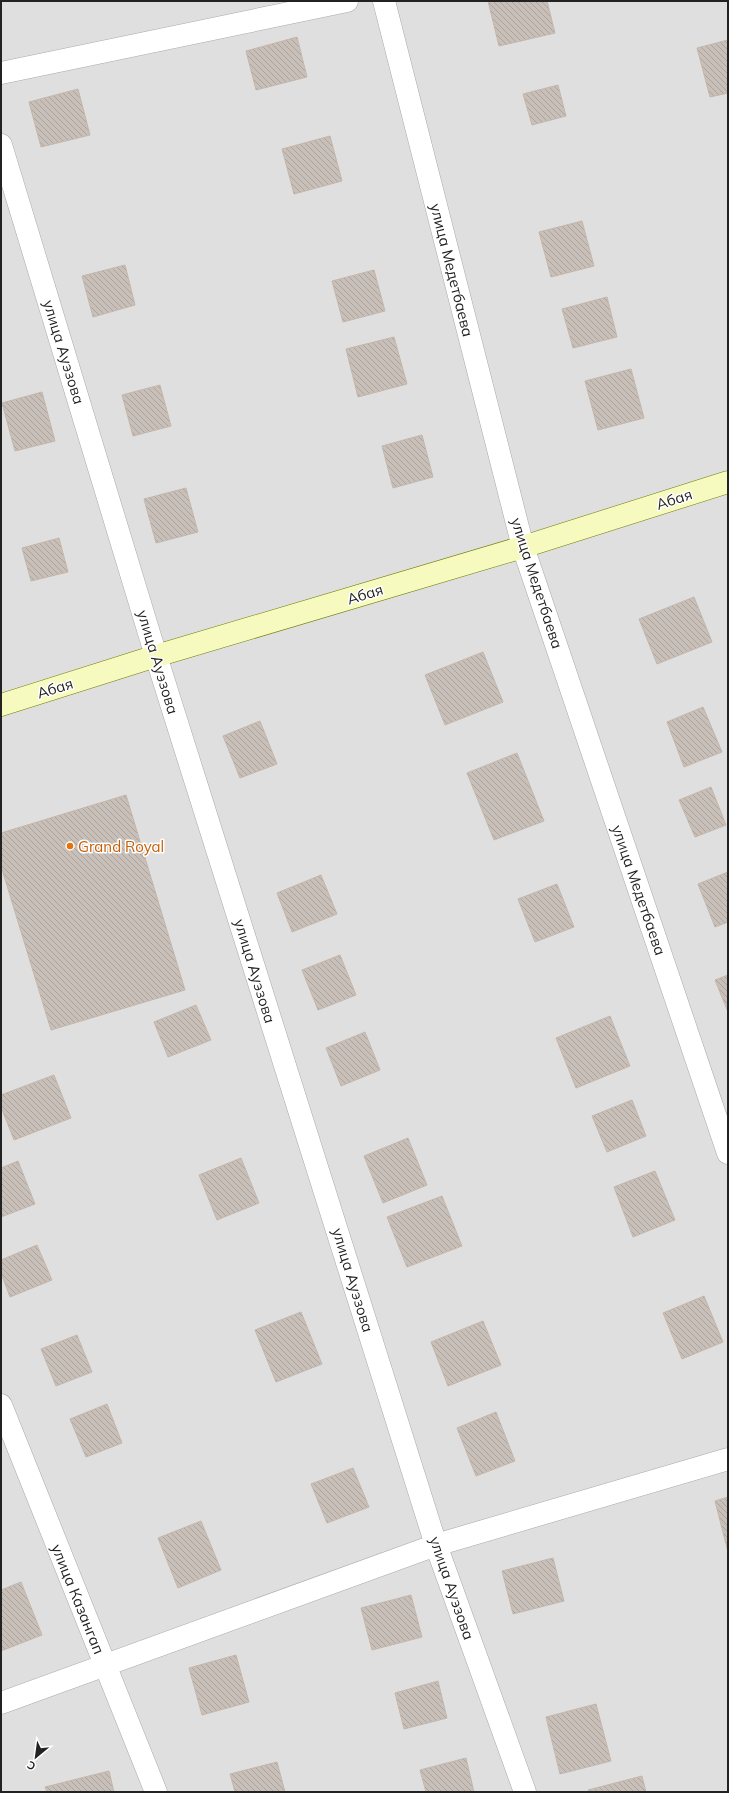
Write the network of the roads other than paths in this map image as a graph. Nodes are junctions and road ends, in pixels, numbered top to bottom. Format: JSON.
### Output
{"nodes":[{"id":1,"x":347,"y":1,"type":"edge"},
{"id":2,"x":384,"y":1,"type":"edge"},
{"id":3,"x":1,"y":73,"type":"edge"},
{"id":4,"x":1,"y":145,"type":"edge"},
{"id":5,"x":728,"y":482,"type":"edge"},
{"id":6,"x":523,"y":547,"type":"junction"},
{"id":7,"x":156,"y":656,"type":"junction"},
{"id":8,"x":1,"y":704,"type":"edge"},
{"id":9,"x":728,"y":1153,"type":"edge"},
{"id":10,"x":1,"y":1405,"type":"edge"},
{"id":11,"x":728,"y":1459,"type":"edge"},
{"id":12,"x":436,"y":1544,"type":"junction"},
{"id":13,"x":104,"y":1665,"type":"junction"},
{"id":14,"x":1,"y":1703,"type":"edge"},
{"id":15,"x":156,"y":1792,"type":"edge"},
{"id":16,"x":525,"y":1792,"type":"edge"}],
"edges":[{"from":1,"to":3,"type":"street"},
{"from":2,"to":6,"type":"street","name":"улица Медетбаева"},
{"from":4,"to":7,"type":"street","name":"улица Ауэзова"},
{"from":5,"to":6,"type":"street","name":"Абая"},
{"from":6,"to":7,"type":"street","name":"Абая"},
{"from":6,"to":9,"type":"street","name":"улица Медетбаева"},
{"from":7,"to":8,"type":"street","name":"Абая"},
{"from":7,"to":12,"type":"street","name":"улица Ауэзова"},
{"from":10,"to":13,"type":"street","name":"улица Казангап"},
{"from":11,"to":12,"type":"street"},
{"from":12,"to":13,"type":"street"},
{"from":12,"to":16,"type":"street","name":"улица Ауэзова"},
{"from":13,"to":14,"type":"street"},
{"from":13,"to":15,"type":"street","name":"улица Казангап"}]}
